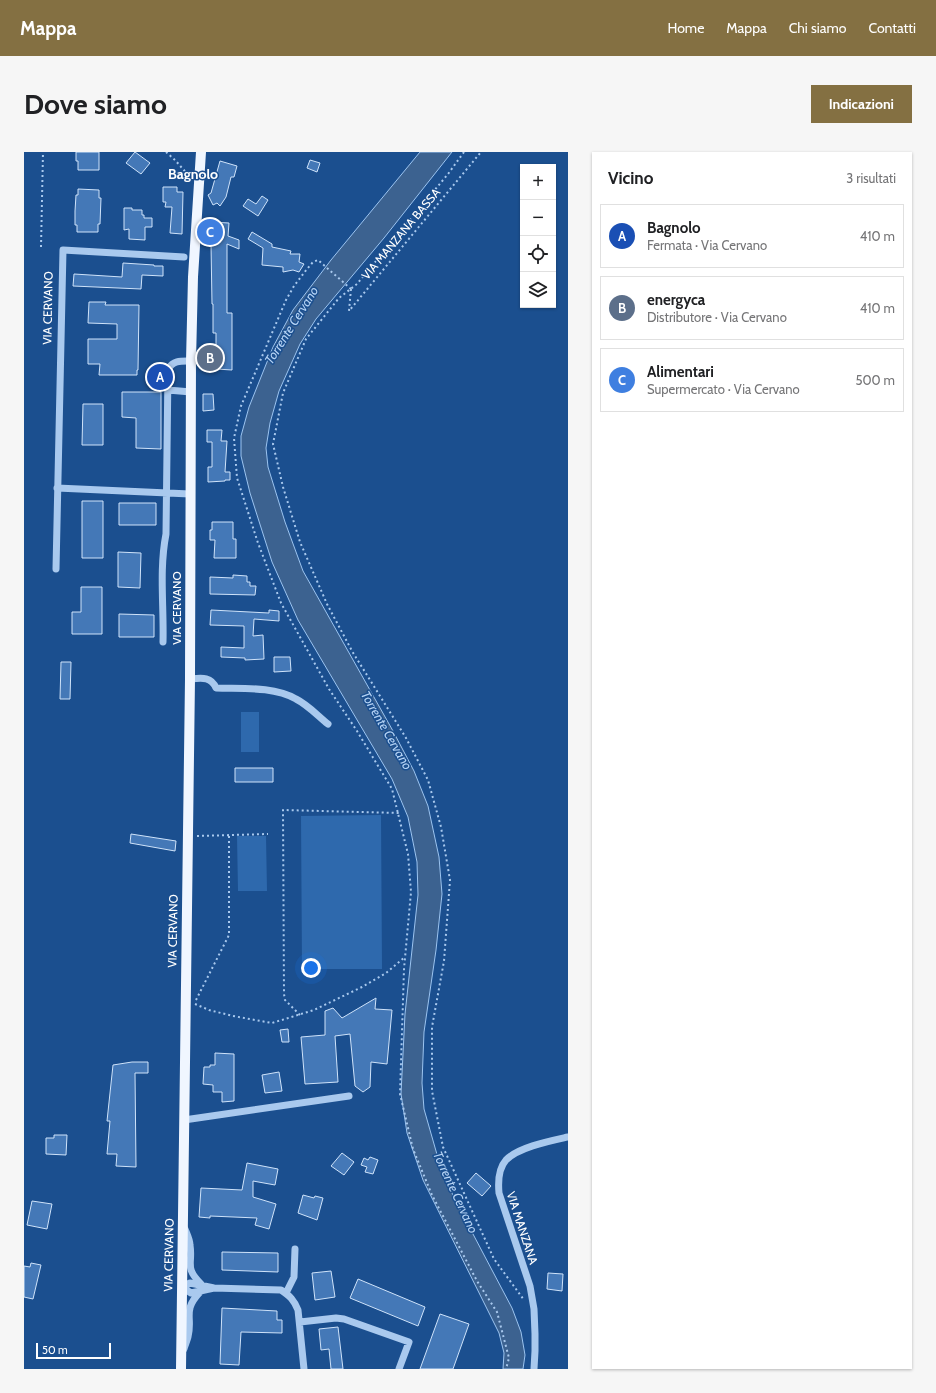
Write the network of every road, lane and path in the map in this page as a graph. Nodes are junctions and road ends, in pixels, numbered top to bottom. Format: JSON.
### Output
{"nodes":[{"id":1,"x":43,"y":152,"type":"edge"},
{"id":2,"x":166,"y":152,"type":"edge"},
{"id":3,"x":194,"y":152,"type":"edge"},
{"id":4,"x":201,"y":152,"type":"edge"},
{"id":5,"x":464,"y":152,"type":"edge"},
{"id":6,"x":481,"y":152,"type":"edge"},
{"id":7,"x":200,"y":173,"type":"junction"},
{"id":8,"x":190,"y":178,"type":"dead end"},
{"id":9,"x":41,"y":247,"type":"dead end"},
{"id":10,"x":184,"y":257,"type":"dead end"},
{"id":11,"x":351,"y":289,"type":"junction"},
{"id":12,"x":191,"y":361,"type":"junction"},
{"id":13,"x":168,"y":390,"type":"junction"},
{"id":14,"x":191,"y":392,"type":"junction"},
{"id":15,"x":57,"y":488,"type":"junction"},
{"id":16,"x":166,"y":493,"type":"junction"},
{"id":17,"x":190,"y":494,"type":"junction"},
{"id":18,"x":56,"y":569,"type":"dead end"},
{"id":19,"x":164,"y":642,"type":"dead end"},
{"id":20,"x":190,"y":678,"type":"junction"},
{"id":21,"x":328,"y":724,"type":"dead end"},
{"id":22,"x":399,"y":813,"type":"junction"},
{"id":23,"x":268,"y":834,"type":"dead end"},
{"id":24,"x":229,"y":835,"type":"junction"},
{"id":25,"x":196,"y":836,"type":"dead end"},
{"id":26,"x":406,"y":956,"type":"junction"},
{"id":27,"x":300,"y":1015,"type":"junction"},
{"id":28,"x":349,"y":1096,"type":"dead end"},
{"id":29,"x":184,"y":1120,"type":"junction"},
{"id":30,"x":568,"y":1137,"type":"edge"},
{"id":31,"x":183,"y":1222,"type":"junction"},
{"id":32,"x":295,"y":1249,"type":"dead end"},
{"id":33,"x":182,"y":1287,"type":"junction"},
{"id":34,"x":200,"y":1288,"type":"junction"},
{"id":35,"x":286,"y":1294,"type":"junction"},
{"id":36,"x":534,"y":1309,"type":"junction"},
{"id":37,"x":300,"y":1322,"type":"junction"},
{"id":38,"x":181,"y":1357,"type":"junction"},
{"id":39,"x":181,"y":1369,"type":"edge"},
{"id":40,"x":304,"y":1369,"type":"edge"},
{"id":41,"x":399,"y":1369,"type":"edge"},
{"id":42,"x":506,"y":1369,"type":"edge"},
{"id":43,"x":534,"y":1369,"type":"edge"}],
"edges":[{"from":1,"to":9,"type":"path"},
{"from":2,"to":8,"type":"path"},
{"from":3,"to":7,"type":"main road"},
{"from":4,"to":7,"type":"main road","name":"VIA CERVANO"},
{"from":5,"to":11,"type":"path","name":"VIA MANZANA BASSA"},
{"from":6,"to":11,"type":"path","name":"VIA MANZANA BASSA"},
{"from":7,"to":12,"type":"main road","name":"VIA CERVANO"},
{"from":10,"to":15,"type":"street","name":"VIA CERVANO"},
{"from":11,"to":22,"type":"path","name":"VIA MANZANA BASSA"},
{"from":11,"to":36,"type":"path"},
{"from":12,"to":13,"type":"street"},
{"from":12,"to":14,"type":"main road","name":"VIA CERVANO"},
{"from":13,"to":14,"type":"street"},
{"from":13,"to":16,"type":"street"},
{"from":14,"to":17,"type":"main road","name":"VIA CERVANO"},
{"from":15,"to":16,"type":"street"},
{"from":15,"to":18,"type":"street","name":"VIA CERVANO"},
{"from":16,"to":17,"type":"street"},
{"from":16,"to":19,"type":"street"},
{"from":17,"to":20,"type":"main road","name":"VIA CERVANO"},
{"from":20,"to":21,"type":"street"},
{"from":20,"to":29,"type":"main road","name":"VIA CERVANO"},
{"from":22,"to":26,"type":"path"},
{"from":22,"to":27,"type":"path"},
{"from":23,"to":24,"type":"path"},
{"from":24,"to":25,"type":"path"},
{"from":24,"to":27,"type":"path"},
{"from":26,"to":27,"type":"path"},
{"from":26,"to":42,"type":"path"},
{"from":28,"to":29,"type":"street"},
{"from":29,"to":31,"type":"main road","name":"VIA CERVANO"},
{"from":30,"to":36,"type":"street","name":"VIA MANZANA"},
{"from":31,"to":33,"type":"main road","name":"VIA CERVANO"},
{"from":31,"to":34,"type":"street"},
{"from":32,"to":35,"type":"street"},
{"from":33,"to":34,"type":"street"},
{"from":33,"to":38,"type":"main road","name":"VIA CERVANO"},
{"from":34,"to":35,"type":"street"},
{"from":34,"to":38,"type":"street"},
{"from":35,"to":37,"type":"street"},
{"from":36,"to":43,"type":"street","name":"VIA MANZANA"},
{"from":37,"to":40,"type":"street"},
{"from":37,"to":41,"type":"street"},
{"from":38,"to":39,"type":"main road","name":"VIA CERVANO"}]}
